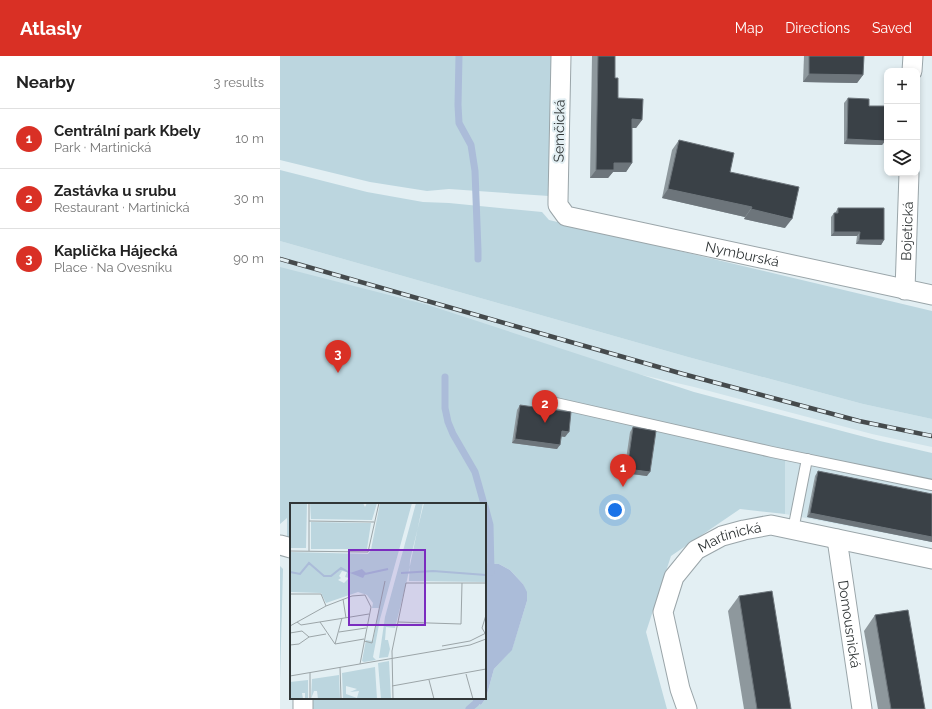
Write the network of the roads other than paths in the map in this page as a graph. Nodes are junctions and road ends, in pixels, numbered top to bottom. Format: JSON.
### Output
{"nodes":[{"id":1,"x":561,"y":56,"type":"edge"},
{"id":2,"x":913,"y":56,"type":"edge"},
{"id":3,"x":912,"y":68,"type":"edge"},
{"id":4,"x":909,"y":176,"type":"edge"},
{"id":5,"x":558,"y":205,"type":"joint"},
{"id":6,"x":905,"y":290,"type":"junction"},
{"id":7,"x":932,"y":295,"type":"edge"},
{"id":8,"x":547,"y":401,"type":"dead end"},
{"id":9,"x":807,"y":459,"type":"junction"},
{"id":10,"x":932,"y":485,"type":"edge"},
{"id":11,"x":794,"y":530,"type":"junction"},
{"id":12,"x":837,"y":539,"type":"junction"},
{"id":13,"x":280,"y":545,"type":"edge"},
{"id":14,"x":290,"y":548,"type":"edge"},
{"id":15,"x":932,"y":559,"type":"edge"},
{"id":16,"x":687,"y":709,"type":"edge"},
{"id":17,"x":862,"y":709,"type":"edge"}],
"edges":[{"from":1,"to":5,"type":"street","name":"Semčická"},
{"from":2,"to":3,"type":"street"},
{"from":4,"to":6,"type":"street","name":"Bojetická"},
{"from":5,"to":6,"type":"street","name":"Nymburská"},
{"from":6,"to":7,"type":"street","name":"Nymburská"},
{"from":8,"to":9,"type":"lane"},
{"from":9,"to":10,"type":"lane"},
{"from":9,"to":11,"type":"lane"},
{"from":11,"to":12,"type":"street","name":"Martinická"},
{"from":11,"to":16,"type":"street","name":"Martinická"},
{"from":12,"to":15,"type":"street","name":"Martinická"},
{"from":12,"to":17,"type":"street","name":"Domousnická"},
{"from":13,"to":14,"type":"street"}]}
